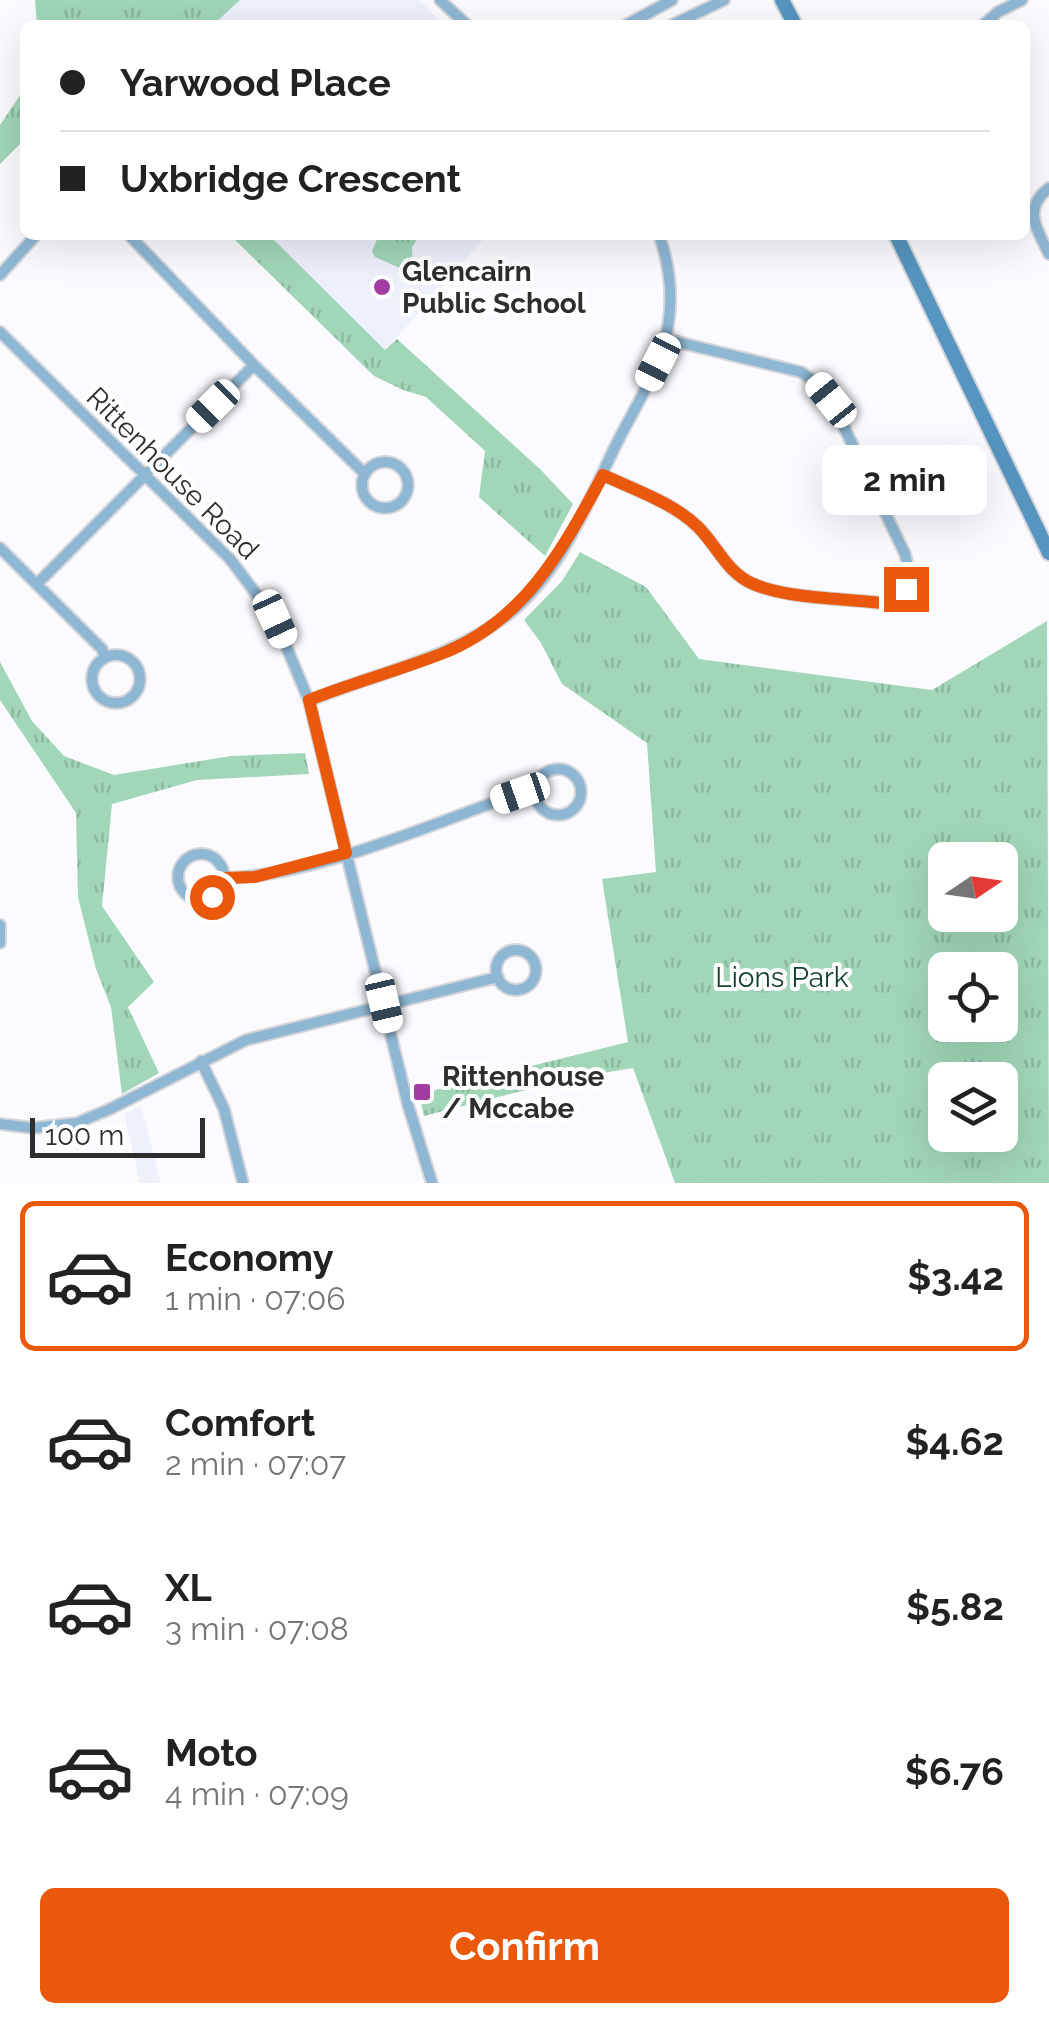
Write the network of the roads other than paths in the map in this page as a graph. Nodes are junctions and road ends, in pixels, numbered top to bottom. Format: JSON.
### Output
{"nodes":[{"id":1,"x":440,"y":0,"type":"edge"},
{"id":2,"x":672,"y":0,"type":"edge"},
{"id":3,"x":724,"y":0,"type":"edge"},
{"id":4,"x":1022,"y":0,"type":"edge"},
{"id":5,"x":462,"y":20,"type":"edge"},
{"id":6,"x":635,"y":20,"type":"edge"},
{"id":7,"x":682,"y":20,"type":"edge"},
{"id":8,"x":988,"y":20,"type":"edge"},
{"id":9,"x":1049,"y":188,"type":"edge"},
{"id":10,"x":32,"y":240,"type":"edge"},
{"id":11,"x":135,"y":240,"type":"edge"},
{"id":12,"x":661,"y":240,"type":"edge"},
{"id":13,"x":898,"y":240,"type":"edge"},
{"id":14,"x":1049,"y":254,"type":"edge"},
{"id":15,"x":0,"y":275,"type":"edge"},
{"id":16,"x":0,"y":332,"type":"edge"},
{"id":17,"x":665,"y":339,"type":"junction"},
{"id":18,"x":254,"y":365,"type":"junction"},
{"id":19,"x":144,"y":474,"type":"junction"},
{"id":20,"x":365,"y":474,"type":"junction"},
{"id":21,"x":603,"y":475,"type":"junction"},
{"id":22,"x":0,"y":548,"type":"edge"},
{"id":23,"x":1049,"y":553,"type":"edge"},
{"id":24,"x":37,"y":584,"type":"junction"},
{"id":25,"x":105,"y":658,"type":"junction"},
{"id":26,"x":309,"y":700,"type":"junction"},
{"id":27,"x":535,"y":793,"type":"junction"},
{"id":28,"x":346,"y":853,"type":"junction"},
{"id":29,"x":224,"y":878,"type":"junction"},
{"id":30,"x":0,"y":925,"type":"edge"},
{"id":31,"x":0,"y":943,"type":"edge"},
{"id":32,"x":498,"y":978,"type":"dead end"},
{"id":33,"x":384,"y":1003,"type":"junction"},
{"id":34,"x":201,"y":1061,"type":"junction"},
{"id":35,"x":0,"y":1124,"type":"edge"},
{"id":36,"x":243,"y":1183,"type":"edge"},
{"id":37,"x":432,"y":1183,"type":"edge"}],
"edges":[{"from":1,"to":5,"type":"street"},
{"from":2,"to":6,"type":"street"},
{"from":3,"to":7,"type":"street"},
{"from":4,"to":8,"type":"street"},
{"from":9,"to":14,"type":"street"},
{"from":10,"to":15,"type":"street"},
{"from":11,"to":18,"type":"street"},
{"from":12,"to":17,"type":"street"},
{"from":13,"to":23,"type":"street"},
{"from":16,"to":19,"type":"street","name":"Rittenhouse Road"},
{"from":17,"to":21,"type":"street"},
{"from":17,"to":21,"type":"street"},
{"from":18,"to":19,"type":"street"},
{"from":18,"to":20,"type":"street"},
{"from":19,"to":24,"type":"street"},
{"from":19,"to":26,"type":"street","name":"Rittenhouse Road"},
{"from":20,"to":20,"type":"street"},
{"from":21,"to":26,"type":"street"},
{"from":22,"to":24,"type":"street"},
{"from":24,"to":25,"type":"street"},
{"from":25,"to":25,"type":"street"},
{"from":26,"to":28,"type":"street","name":"Rittenhouse Road"},
{"from":27,"to":27,"type":"street"},
{"from":27,"to":28,"type":"street"},
{"from":28,"to":29,"type":"street"},
{"from":28,"to":33,"type":"street","name":"Rittenhouse Road"},
{"from":29,"to":29,"type":"street"},
{"from":30,"to":31,"type":"street"},
{"from":32,"to":33,"type":"street"},
{"from":33,"to":34,"type":"street"},
{"from":33,"to":37,"type":"street","name":"Rittenhouse Road"},
{"from":34,"to":35,"type":"street"},
{"from":34,"to":36,"type":"street"}]}
